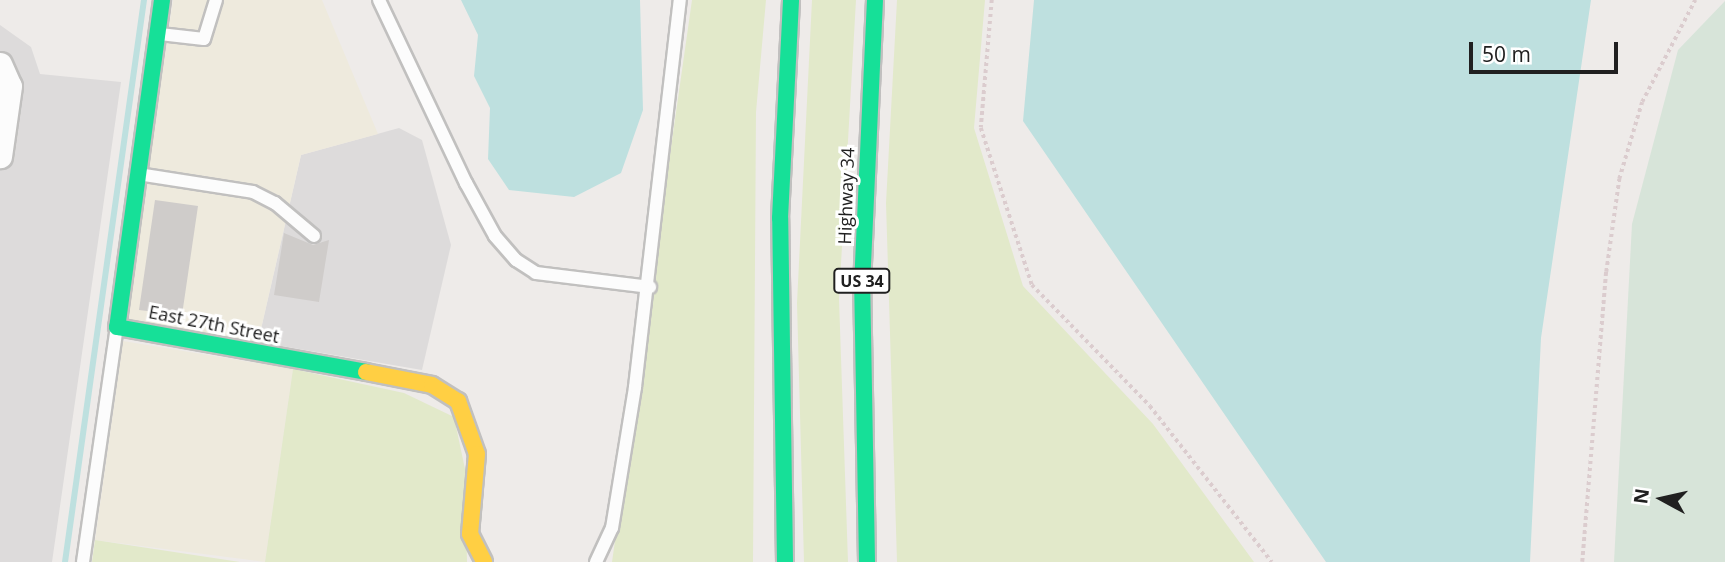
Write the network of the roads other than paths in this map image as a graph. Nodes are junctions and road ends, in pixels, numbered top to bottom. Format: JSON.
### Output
{"nodes":[{"id":1,"x":162,"y":0,"type":"edge"},
{"id":2,"x":216,"y":0,"type":"edge"},
{"id":3,"x":380,"y":0,"type":"edge"},
{"id":4,"x":680,"y":0,"type":"edge"},
{"id":5,"x":791,"y":0,"type":"edge"},
{"id":6,"x":875,"y":0,"type":"edge"},
{"id":7,"x":158,"y":34,"type":"junction"},
{"id":8,"x":0,"y":64,"type":"edge"},
{"id":9,"x":0,"y":156,"type":"edge"},
{"id":10,"x":138,"y":174,"type":"junction"},
{"id":11,"x":314,"y":236,"type":"dead end"},
{"id":12,"x":650,"y":287,"type":"junction"},
{"id":13,"x":117,"y":327,"type":"junction"},
{"id":14,"x":83,"y":562,"type":"edge"},
{"id":15,"x":484,"y":562,"type":"edge"},
{"id":16,"x":596,"y":562,"type":"edge"},
{"id":17,"x":785,"y":562,"type":"edge"},
{"id":18,"x":867,"y":562,"type":"edge"}],
"edges":[{"from":1,"to":7,"type":"main road"},
{"from":2,"to":7,"type":"lane"},
{"from":3,"to":12,"type":"lane"},
{"from":4,"to":12,"type":"lane"},
{"from":5,"to":17,"type":"main road"},
{"from":6,"to":18,"type":"main road","name":"Highway 34","number":"US 34"},
{"from":7,"to":10,"type":"main road"},
{"from":8,"to":9,"type":"street"},
{"from":10,"to":11,"type":"lane"},
{"from":10,"to":13,"type":"main road"},
{"from":12,"to":16,"type":"lane"},
{"from":13,"to":14,"type":"lane"},
{"from":13,"to":15,"type":"main road","name":"East 27th Street"}]}
